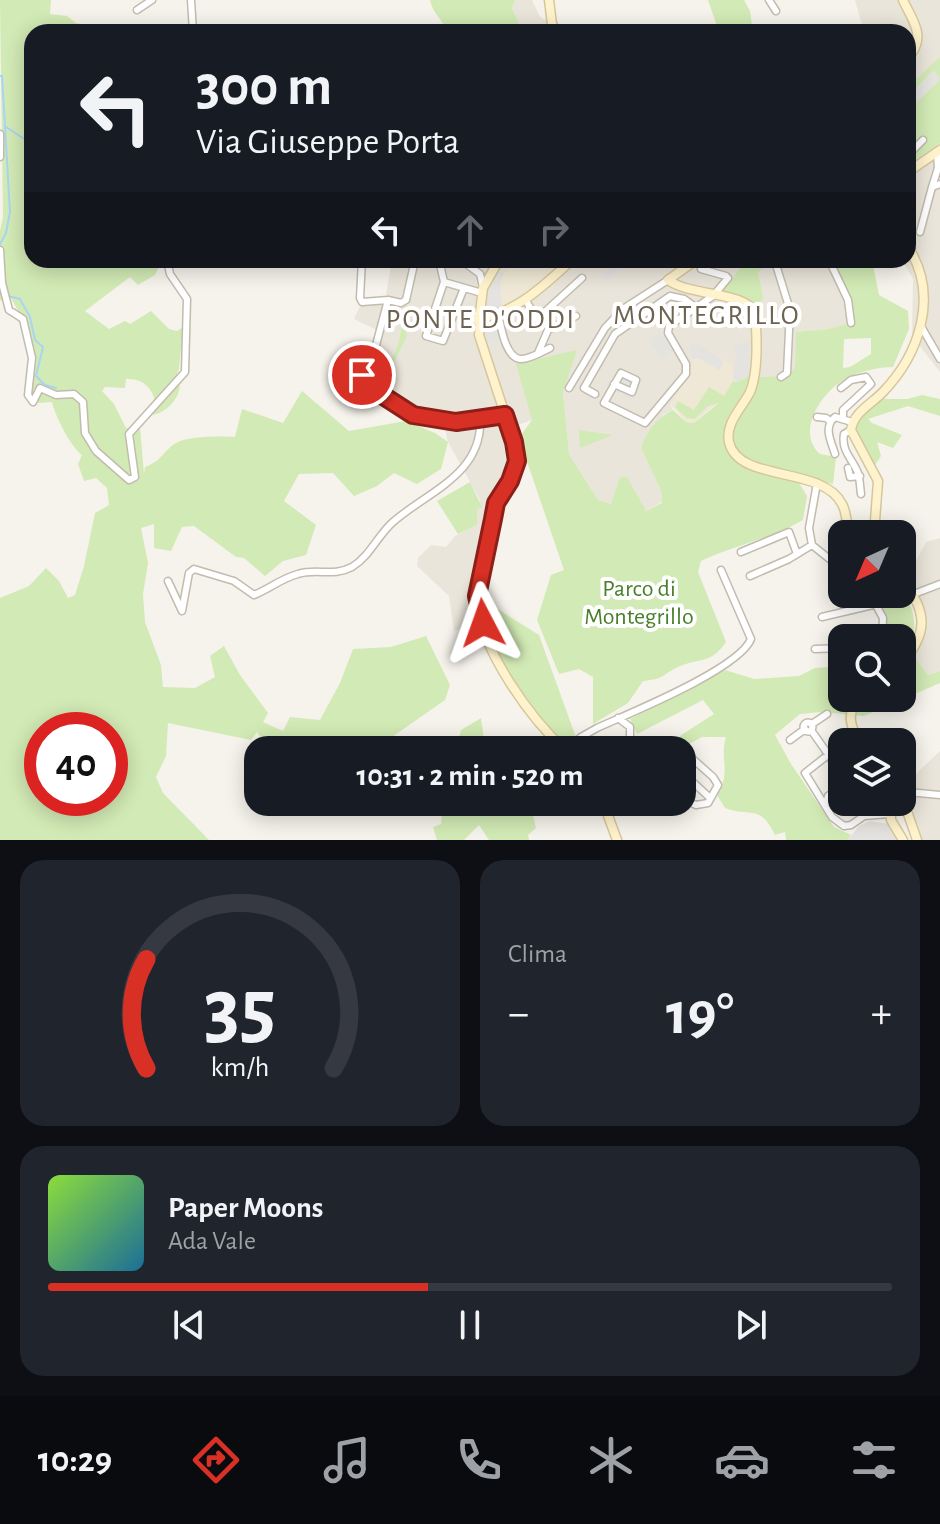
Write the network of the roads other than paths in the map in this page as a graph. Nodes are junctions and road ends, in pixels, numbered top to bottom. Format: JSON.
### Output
{"nodes":[{"id":1,"x":152,"y":0,"type":"edge"},
{"id":2,"x":191,"y":0,"type":"edge"},
{"id":3,"x":549,"y":0,"type":"edge"},
{"id":4,"x":769,"y":0,"type":"edge"},
{"id":5,"x":903,"y":0,"type":"edge"},
{"id":6,"x":137,"y":10,"type":"dead end"},
{"id":7,"x":776,"y":11,"type":"dead end"},
{"id":8,"x":192,"y":24,"type":"edge"},
{"id":9,"x":552,"y":24,"type":"edge"},
{"id":10,"x":915,"y":24,"type":"edge"},
{"id":11,"x":916,"y":27,"type":"edge"},
{"id":12,"x":916,"y":48,"type":"edge"},
{"id":13,"x":0,"y":134,"type":"edge"},
{"id":14,"x":923,"y":140,"type":"dead end"},
{"id":15,"x":916,"y":147,"type":"edge"},
{"id":16,"x":938,"y":151,"type":"edge"},
{"id":17,"x":0,"y":157,"type":"edge"},
{"id":18,"x":916,"y":166,"type":"edge"},
{"id":19,"x":940,"y":184,"type":"edge"},
{"id":20,"x":932,"y":187,"type":"junction"},
{"id":21,"x":920,"y":232,"type":"dead end"},
{"id":22,"x":0,"y":252,"type":"edge"},
{"id":23,"x":916,"y":265,"type":"edge"},
{"id":24,"x":169,"y":268,"type":"edge"},
{"id":25,"x":362,"y":268,"type":"edge"},
{"id":26,"x":413,"y":268,"type":"edge"},
{"id":27,"x":441,"y":268,"type":"edge"},
{"id":28,"x":473,"y":268,"type":"edge"},
{"id":29,"x":494,"y":268,"type":"edge"},
{"id":30,"x":562,"y":268,"type":"edge"},
{"id":31,"x":685,"y":268,"type":"edge"},
{"id":32,"x":777,"y":268,"type":"edge"},
{"id":33,"x":833,"y":268,"type":"edge"},
{"id":34,"x":701,"y":269,"type":"dead end"},
{"id":35,"x":582,"y":278,"type":"dead end"},
{"id":36,"x":668,"y":280,"type":"junction"},
{"id":37,"x":444,"y":282,"type":"junction"},
{"id":38,"x":2,"y":283,"type":"edge"},
{"id":39,"x":464,"y":288,"type":"junction"},
{"id":40,"x":482,"y":290,"type":"junction"},
{"id":41,"x":713,"y":296,"type":"junction"},
{"id":42,"x":525,"y":299,"type":"junction"},
{"id":43,"x":388,"y":300,"type":"junction"},
{"id":44,"x":695,"y":307,"type":"junction"},
{"id":45,"x":498,"y":314,"type":"junction"},
{"id":46,"x":576,"y":316,"type":"dead end"},
{"id":47,"x":482,"y":318,"type":"junction"},
{"id":48,"x":851,"y":323,"type":"dead end"},
{"id":49,"x":922,"y":328,"type":"junction"},
{"id":50,"x":550,"y":348,"type":"dead end"},
{"id":51,"x":538,"y":353,"type":"junction"},
{"id":52,"x":940,"y":359,"type":"edge"},
{"id":53,"x":781,"y":377,"type":"dead end"},
{"id":54,"x":614,"y":384,"type":"dead end"},
{"id":55,"x":569,"y":388,"type":"dead end"},
{"id":56,"x":841,"y":388,"type":"dead end"},
{"id":57,"x":595,"y":394,"type":"dead end"},
{"id":58,"x":505,"y":415,"type":"junction"},
{"id":59,"x":817,"y":417,"type":"dead end"},
{"id":60,"x":843,"y":418,"type":"junction"},
{"id":61,"x":480,"y":419,"type":"junction"},
{"id":62,"x":830,"y":421,"type":"junction"},
{"id":63,"x":852,"y":426,"type":"junction"},
{"id":64,"x":835,"y":454,"type":"dead end"},
{"id":65,"x":848,"y":468,"type":"dead end"},
{"id":66,"x":860,"y":476,"type":"junction"},
{"id":67,"x":817,"y":483,"type":"junction"},
{"id":68,"x":861,"y":494,"type":"dead end"},
{"id":69,"x":847,"y":520,"type":"edge"},
{"id":70,"x":876,"y":520,"type":"edge"},
{"id":71,"x":812,"y":545,"type":"junction"},
{"id":72,"x":741,"y":552,"type":"dead end"},
{"id":73,"x":797,"y":554,"type":"junction"},
{"id":74,"x":828,"y":558,"type":"edge"},
{"id":75,"x":721,"y":570,"type":"dead end"},
{"id":76,"x":750,"y":576,"type":"dead end"},
{"id":77,"x":168,"y":581,"type":"dead end"},
{"id":78,"x":940,"y":584,"type":"edge"},
{"id":79,"x":916,"y":593,"type":"edge"},
{"id":80,"x":916,"y":599,"type":"edge"},
{"id":81,"x":860,"y":608,"type":"edge"},
{"id":82,"x":822,"y":617,"type":"dead end"},
{"id":83,"x":916,"y":645,"type":"edge"},
{"id":84,"x":815,"y":649,"type":"dead end"},
{"id":85,"x":828,"y":649,"type":"edge"},
{"id":86,"x":827,"y":714,"type":"dead end"},
{"id":87,"x":618,"y":718,"type":"junction"},
{"id":88,"x":809,"y":728,"type":"junction"},
{"id":89,"x":552,"y":736,"type":"edge"},
{"id":90,"x":583,"y":736,"type":"edge"},
{"id":91,"x":630,"y":736,"type":"edge"},
{"id":92,"x":790,"y":740,"type":"dead end"},
{"id":93,"x":828,"y":754,"type":"joint"},
{"id":94,"x":696,"y":762,"type":"edge"},
{"id":95,"x":696,"y":785,"type":"edge"},
{"id":96,"x":916,"y":793,"type":"edge"},
{"id":97,"x":940,"y":795,"type":"edge"},
{"id":98,"x":828,"y":796,"type":"edge"},
{"id":99,"x":709,"y":797,"type":"junction"},
{"id":100,"x":696,"y":803,"type":"edge"},
{"id":101,"x":826,"y":808,"type":"junction"},
{"id":102,"x":828,"y":810,"type":"edge"},
{"id":103,"x":608,"y":816,"type":"edge"},
{"id":104,"x":832,"y":816,"type":"edge"},
{"id":105,"x":864,"y":816,"type":"edge"},
{"id":106,"x":897,"y":816,"type":"edge"},
{"id":107,"x":901,"y":816,"type":"edge"},
{"id":108,"x":617,"y":840,"type":"edge"},
{"id":109,"x":903,"y":840,"type":"edge"},
{"id":110,"x":917,"y":840,"type":"edge"}],
"edges":[{"from":1,"to":6,"type":"street"},
{"from":2,"to":8,"type":"street"},
{"from":3,"to":9,"type":"street"},
{"from":4,"to":7,"type":"street"},
{"from":5,"to":10,"type":"street"},
{"from":11,"to":12,"type":"street"},
{"from":13,"to":17,"type":"street"},
{"from":14,"to":15,"type":"street"},
{"from":16,"to":18,"type":"street"},
{"from":16,"to":20,"type":"street"},
{"from":19,"to":20,"type":"street"},
{"from":20,"to":21,"type":"street"},
{"from":22,"to":38,"type":"street"},
{"from":23,"to":49,"type":"street"},
{"from":24,"to":38,"type":"street"},
{"from":25,"to":43,"type":"street"},
{"from":26,"to":43,"type":"street"},
{"from":27,"to":37,"type":"street"},
{"from":28,"to":40,"type":"street"},
{"from":29,"to":40,"type":"street"},
{"from":30,"to":42,"type":"street"},
{"from":31,"to":36,"type":"street"},
{"from":32,"to":53,"type":"street"},
{"from":33,"to":48,"type":"street"},
{"from":34,"to":41,"type":"street"},
{"from":35,"to":42,"type":"street"},
{"from":36,"to":41,"type":"street"},
{"from":36,"to":55,"type":"street"},
{"from":37,"to":39,"type":"street"},
{"from":37,"to":39,"type":"street"},
{"from":39,"to":40,"type":"street"},
{"from":40,"to":47,"type":"street"},
{"from":41,"to":44,"type":"street"},
{"from":41,"to":67,"type":"street"},
{"from":42,"to":45,"type":"street"},
{"from":43,"to":61,"type":"street"},
{"from":44,"to":54,"type":"street"},
{"from":44,"to":57,"type":"street"},
{"from":45,"to":47,"type":"street"},
{"from":45,"to":51,"type":"street"},
{"from":46,"to":51,"type":"street"},
{"from":47,"to":58,"type":"street"},
{"from":49,"to":52,"type":"street"},
{"from":49,"to":63,"type":"street"},
{"from":50,"to":51,"type":"street"},
{"from":56,"to":60,"type":"street"},
{"from":58,"to":61,"type":"street"},
{"from":58,"to":89,"type":"street"},
{"from":59,"to":62,"type":"street"},
{"from":60,"to":62,"type":"street"},
{"from":60,"to":63,"type":"street"},
{"from":61,"to":77,"type":"street"},
{"from":62,"to":64,"type":"street"},
{"from":63,"to":66,"type":"street"},
{"from":63,"to":70,"type":"street"},
{"from":65,"to":66,"type":"street"},
{"from":66,"to":68,"type":"street"},
{"from":67,"to":69,"type":"street"},
{"from":67,"to":71,"type":"street"},
{"from":71,"to":73,"type":"street"},
{"from":71,"to":74,"type":"street"},
{"from":72,"to":73,"type":"street"},
{"from":73,"to":76,"type":"street"},
{"from":75,"to":87,"type":"street"},
{"from":78,"to":79,"type":"street"},
{"from":80,"to":83,"type":"street"},
{"from":81,"to":82,"type":"street"},
{"from":84,"to":85,"type":"street"},
{"from":86,"to":88,"type":"street"},
{"from":87,"to":90,"type":"street"},
{"from":87,"to":91,"type":"street"},
{"from":88,"to":92,"type":"street"},
{"from":88,"to":93,"type":"street"},
{"from":93,"to":101,"type":"street"},
{"from":94,"to":99,"type":"street"},
{"from":95,"to":99,"type":"street"},
{"from":96,"to":97,"type":"street"},
{"from":98,"to":101,"type":"street"},
{"from":99,"to":100,"type":"street"},
{"from":101,"to":102,"type":"street"},
{"from":103,"to":108,"type":"street"},
{"from":104,"to":105,"type":"street"},
{"from":106,"to":109,"type":"street"},
{"from":107,"to":110,"type":"street"}]}
